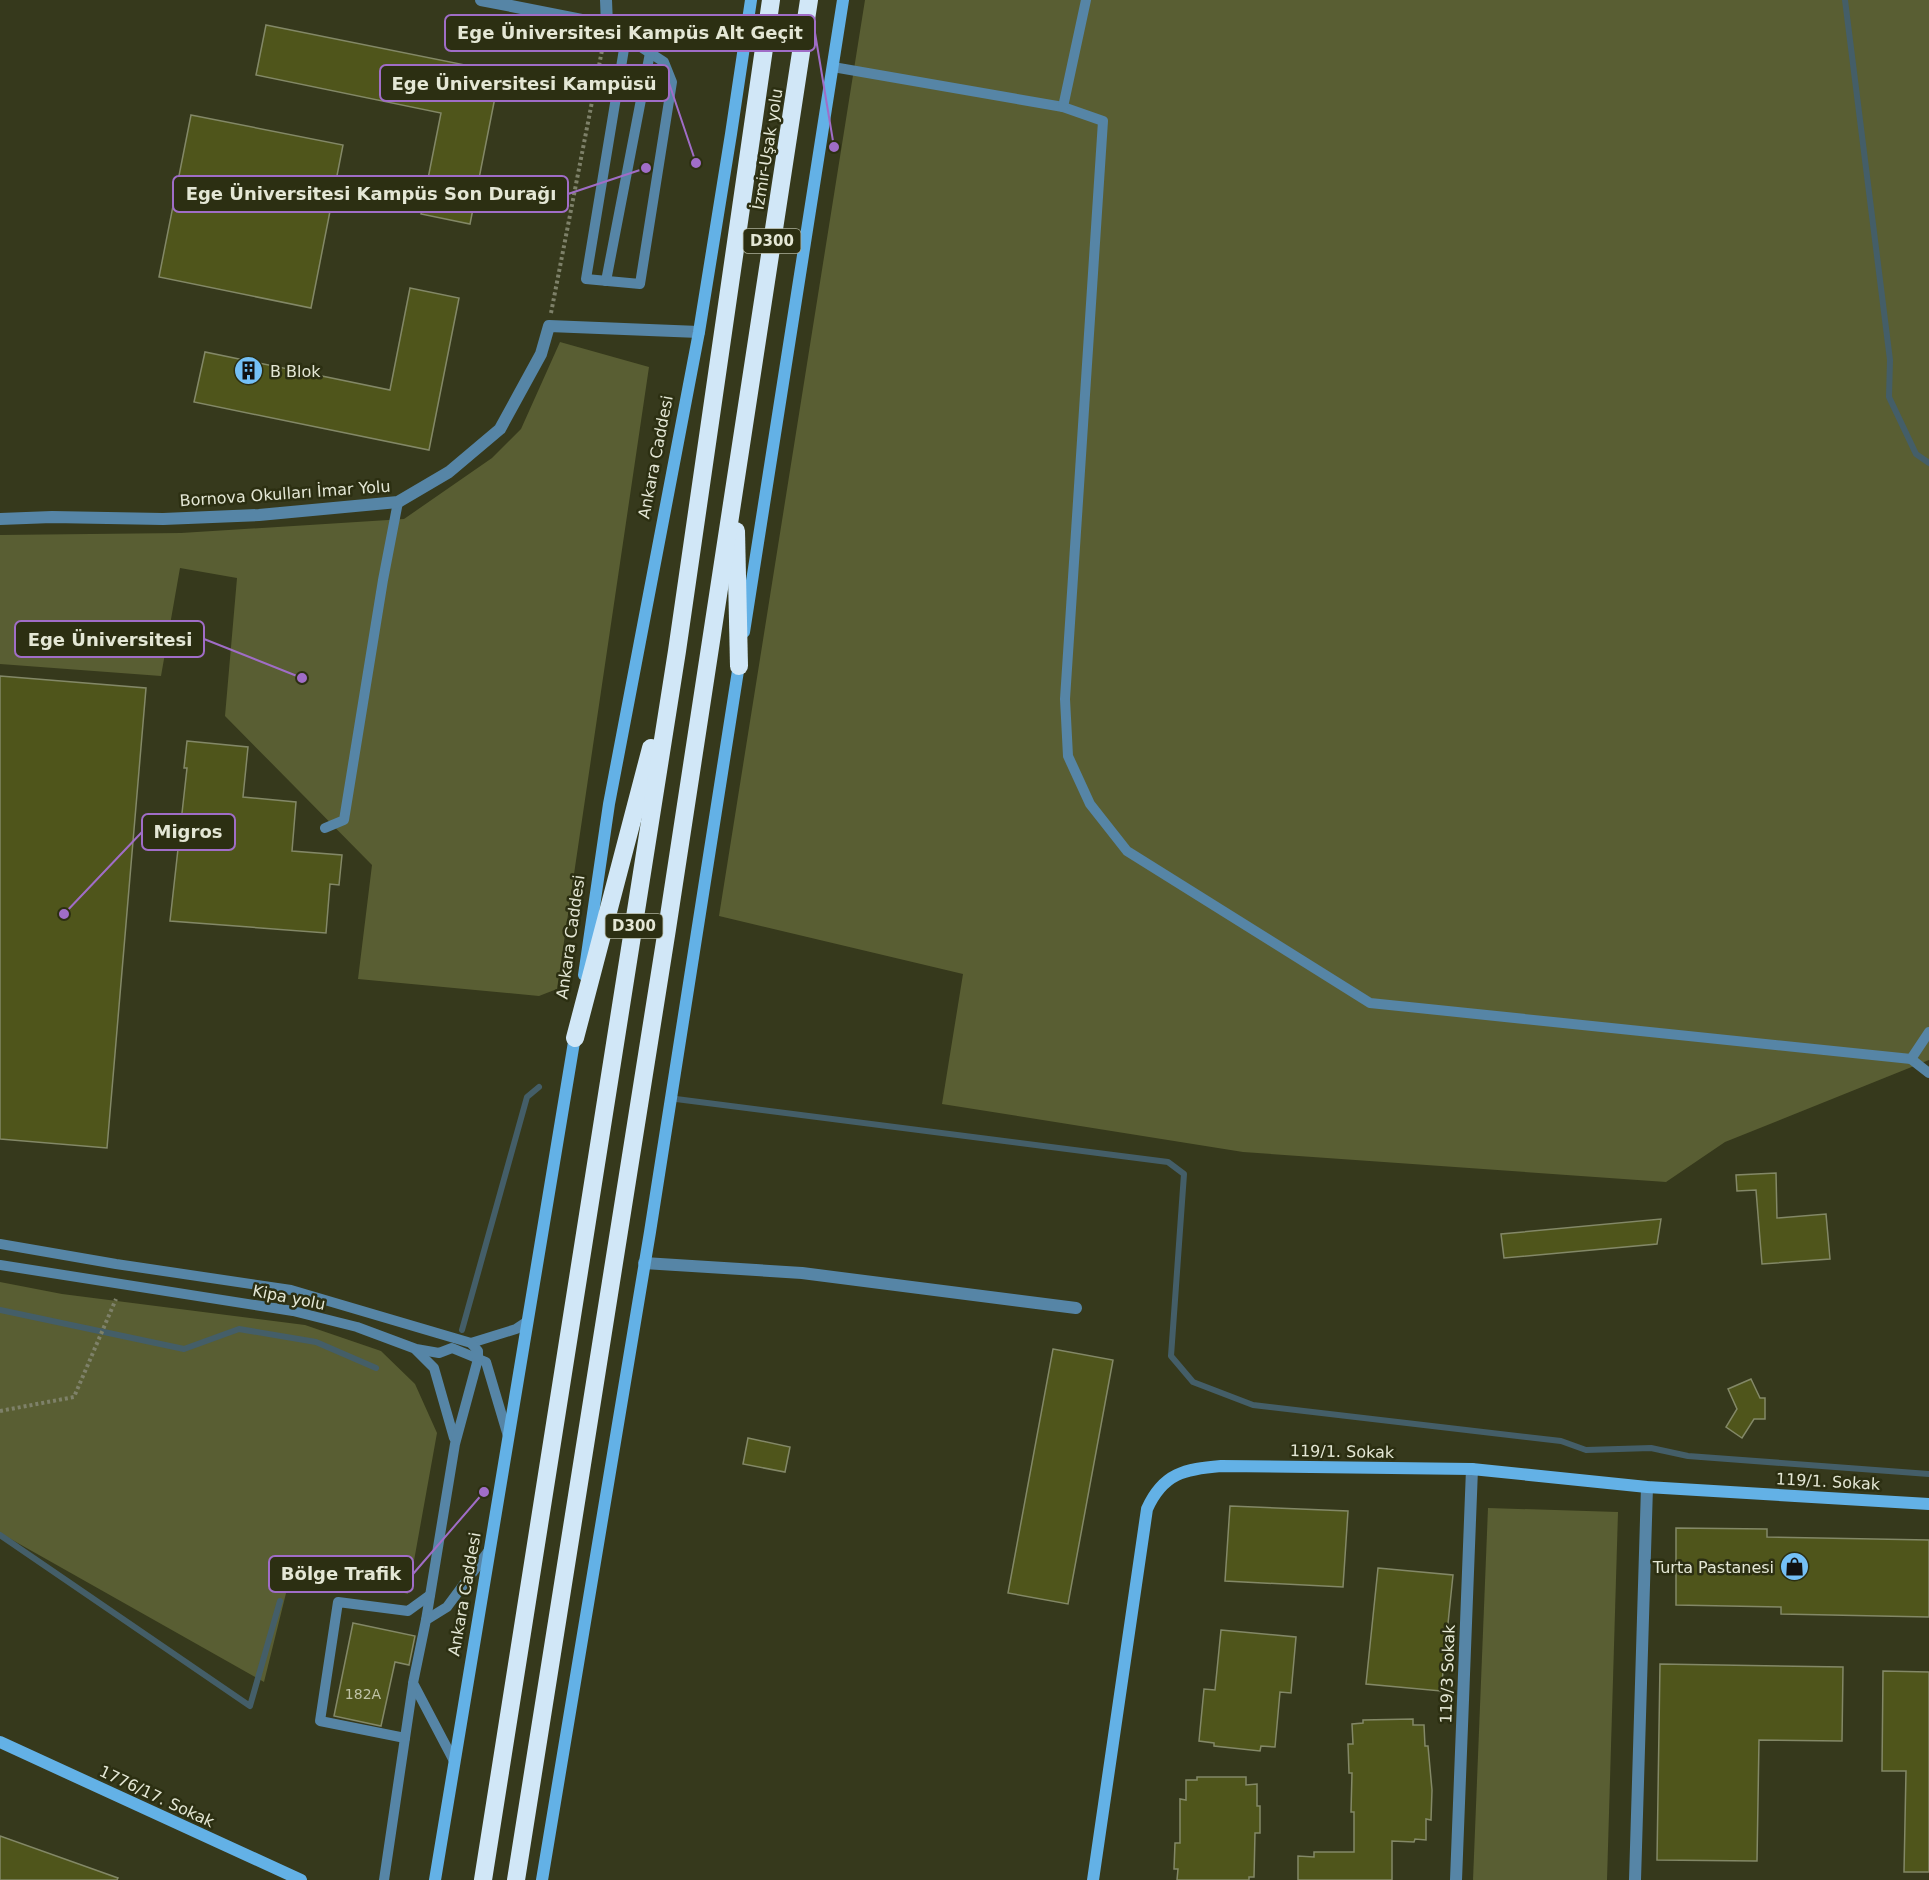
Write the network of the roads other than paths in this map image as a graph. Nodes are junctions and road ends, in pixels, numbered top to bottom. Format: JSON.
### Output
{"nodes":[{"id":1,"x":482,"y":0,"type":"edge"},
{"id":2,"x":606,"y":0,"type":"edge"},
{"id":3,"x":751,"y":0,"type":"edge"},
{"id":4,"x":771,"y":0,"type":"edge"},
{"id":5,"x":810,"y":0,"type":"edge"},
{"id":6,"x":843,"y":0,"type":"edge"},
{"id":7,"x":1086,"y":0,"type":"edge"},
{"id":8,"x":607,"y":25,"type":"junction"},
{"id":9,"x":626,"y":37,"type":"junction"},
{"id":10,"x":650,"y":53,"type":"junction"},
{"id":11,"x":833,"y":66,"type":"junction"},
{"id":12,"x":1063,"y":107,"type":"junction"},
{"id":13,"x":606,"y":281,"type":"junction"},
{"id":14,"x":699,"y":332,"type":"junction"},
{"id":15,"x":735,"y":481,"type":"junction"},
{"id":16,"x":398,"y":502,"type":"junction"},
{"id":17,"x":0,"y":519,"type":"edge"},
{"id":18,"x":677,"y":651,"type":"junction"},
{"id":19,"x":739,"y":666,"type":"junction"},
{"id":20,"x":325,"y":828,"type":"dead end"},
{"id":21,"x":1929,"y":1032,"type":"edge"},
{"id":22,"x":575,"y":1038,"type":"junction"},
{"id":23,"x":1911,"y":1059,"type":"junction"},
{"id":24,"x":1929,"y":1073,"type":"edge"},
{"id":25,"x":0,"y":1244,"type":"edge"},
{"id":26,"x":644,"y":1263,"type":"junction"},
{"id":27,"x":0,"y":1265,"type":"edge"},
{"id":28,"x":1076,"y":1308,"type":"dead end"},
{"id":29,"x":528,"y":1321,"type":"junction"},
{"id":30,"x":471,"y":1344,"type":"junction"},
{"id":31,"x":416,"y":1349,"type":"junction"},
{"id":32,"x":478,"y":1359,"type":"junction"},
{"id":33,"x":509,"y":1439,"type":"junction"},
{"id":34,"x":455,"y":1444,"type":"junction"},
{"id":35,"x":1472,"y":1468,"type":"junction"},
{"id":36,"x":1647,"y":1487,"type":"junction"},
{"id":37,"x":1929,"y":1503,"type":"edge"},
{"id":38,"x":492,"y":1546,"type":"junction"},
{"id":39,"x":430,"y":1595,"type":"junction"},
{"id":40,"x":426,"y":1620,"type":"junction"},
{"id":41,"x":413,"y":1683,"type":"junction"},
{"id":42,"x":405,"y":1738,"type":"junction"},
{"id":43,"x":0,"y":1742,"type":"edge"},
{"id":44,"x":455,"y":1762,"type":"junction"},
{"id":45,"x":301,"y":1880,"type":"edge"},
{"id":46,"x":384,"y":1880,"type":"edge"},
{"id":47,"x":435,"y":1880,"type":"edge"},
{"id":48,"x":483,"y":1880,"type":"edge"},
{"id":49,"x":516,"y":1880,"type":"edge"},
{"id":50,"x":542,"y":1880,"type":"edge"},
{"id":51,"x":1093,"y":1880,"type":"edge"},
{"id":52,"x":1456,"y":1880,"type":"edge"},
{"id":53,"x":1635,"y":1880,"type":"edge"}],
"edges":[{"from":1,"to":8,"type":"street"},
{"from":2,"to":8,"type":"street"},
{"from":3,"to":14,"type":"main road","name":"Ankara Caddesi"},
{"from":4,"to":18,"type":"highway","number":"D300"},
{"from":5,"to":15,"type":"highway","name":"İzmir-Uşak yolu","number":"D300"},
{"from":6,"to":11,"type":"main road"},
{"from":7,"to":12,"type":"lane"},
{"from":8,"to":9,"type":"lane"},
{"from":9,"to":10,"type":"lane"},
{"from":9,"to":13,"type":"lane"},
{"from":10,"to":13,"type":"lane"},
{"from":10,"to":13,"type":"lane"},
{"from":11,"to":12,"type":"lane"},
{"from":11,"to":19,"type":"main road"},
{"from":12,"to":23,"type":"lane"},
{"from":14,"to":16,"type":"street","name":"Bornova Okulları İmar Yolu"},
{"from":14,"to":22,"type":"main road","name":"Ankara Caddesi"},
{"from":15,"to":19,"type":"highway"},
{"from":15,"to":49,"type":"highway","number":"D300"},
{"from":16,"to":17,"type":"street","name":"Bornova Okulları İmar Yolu"},
{"from":16,"to":20,"type":"lane"},
{"from":18,"to":22,"type":"highway"},
{"from":18,"to":48,"type":"highway","number":"D300"},
{"from":19,"to":26,"type":"main road"},
{"from":21,"to":23,"type":"lane"},
{"from":22,"to":29,"type":"main road","name":"Ankara Caddesi"},
{"from":23,"to":24,"type":"lane"},
{"from":25,"to":30,"type":"lane","name":"Kipa yolu"},
{"from":26,"to":28,"type":"street"},
{"from":26,"to":50,"type":"main road"},
{"from":27,"to":31,"type":"lane","name":"Kipa yolu"},
{"from":29,"to":30,"type":"lane"},
{"from":29,"to":33,"type":"main road","name":"Ankara Caddesi"},
{"from":30,"to":32,"type":"lane"},
{"from":31,"to":32,"type":"lane","name":"Kipa yolu"},
{"from":31,"to":34,"type":"lane"},
{"from":32,"to":33,"type":"lane"},
{"from":32,"to":34,"type":"lane"},
{"from":33,"to":38,"type":"main road","name":"Ankara Caddesi"},
{"from":34,"to":39,"type":"lane"},
{"from":35,"to":36,"type":"main road","name":"119/1. Sokak"},
{"from":35,"to":51,"type":"main road","name":"119/1. Sokak"},
{"from":35,"to":52,"type":"street","name":"119/3 Sokak"},
{"from":36,"to":37,"type":"main road","name":"119/1. Sokak"},
{"from":36,"to":53,"type":"street"},
{"from":38,"to":40,"type":"lane"},
{"from":38,"to":44,"type":"main road","name":"Ankara Caddesi"},
{"from":39,"to":40,"type":"lane"},
{"from":39,"to":42,"type":"lane"},
{"from":40,"to":41,"type":"lane"},
{"from":41,"to":42,"type":"lane"},
{"from":41,"to":44,"type":"lane"},
{"from":42,"to":46,"type":"lane"},
{"from":43,"to":45,"type":"main road","name":"1776/17. Sokak"},
{"from":44,"to":47,"type":"main road","name":"Ankara Caddesi"}]}
